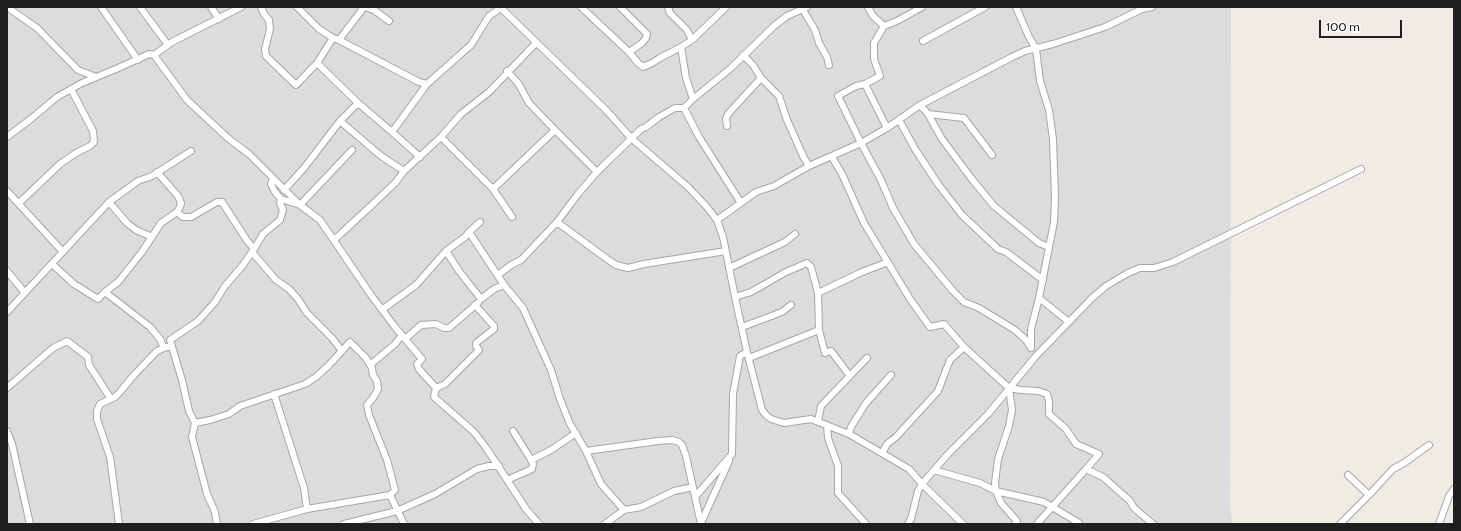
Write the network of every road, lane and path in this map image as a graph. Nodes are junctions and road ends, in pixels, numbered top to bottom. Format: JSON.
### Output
{"nodes":[{"id":1,"x":7,"y":7,"type":"edge"},
{"id":2,"x":101,"y":7,"type":"edge"},
{"id":3,"x":140,"y":7,"type":"edge"},
{"id":4,"x":212,"y":7,"type":"edge"},
{"id":5,"x":241,"y":7,"type":"edge"},
{"id":6,"x":261,"y":7,"type":"edge"},
{"id":7,"x":297,"y":7,"type":"edge"},
{"id":8,"x":365,"y":7,"type":"edge"},
{"id":9,"x":581,"y":7,"type":"edge"},
{"id":10,"x":620,"y":7,"type":"edge"},
{"id":11,"x":668,"y":7,"type":"edge"},
{"id":12,"x":726,"y":7,"type":"edge"},
{"id":13,"x":868,"y":7,"type":"edge"},
{"id":14,"x":922,"y":7,"type":"edge"},
{"id":15,"x":985,"y":7,"type":"edge"},
{"id":16,"x":1016,"y":7,"type":"edge"},
{"id":17,"x":1152,"y":7,"type":"edge"},
{"id":18,"x":504,"y":8,"type":"edge"},
{"id":19,"x":805,"y":8,"type":"edge"},
{"id":20,"x":219,"y":19,"type":"junction"},
{"id":21,"x":389,"y":21,"type":"dead end"},
{"id":22,"x":884,"y":26,"type":"junction"},
{"id":23,"x":687,"y":30,"type":"junction"},
{"id":24,"x":702,"y":30,"type":"junction"},
{"id":25,"x":336,"y":39,"type":"junction"},
{"id":26,"x":692,"y":40,"type":"junction"},
{"id":27,"x":536,"y":42,"type":"junction"},
{"id":28,"x":923,"y":42,"type":"dead end"},
{"id":29,"x":168,"y":45,"type":"junction"},
{"id":30,"x":681,"y":47,"type":"junction"},
{"id":31,"x":1036,"y":49,"type":"junction"},
{"id":32,"x":629,"y":52,"type":"junction"},
{"id":33,"x":154,"y":55,"type":"junction"},
{"id":34,"x":743,"y":55,"type":"junction"},
{"id":35,"x":138,"y":60,"type":"junction"},
{"id":36,"x":317,"y":63,"type":"junction"},
{"id":37,"x":829,"y":65,"type":"dead end"},
{"id":38,"x":78,"y":70,"type":"junction"},
{"id":39,"x":507,"y":71,"type":"junction"},
{"id":40,"x":96,"y":77,"type":"junction"},
{"id":41,"x":761,"y":78,"type":"junction"},
{"id":42,"x":82,"y":83,"type":"junction"},
{"id":43,"x":427,"y":84,"type":"junction"},
{"id":44,"x":865,"y":84,"type":"junction"},
{"id":45,"x":71,"y":89,"type":"junction"},
{"id":46,"x":693,"y":99,"type":"junction"},
{"id":47,"x":358,"y":103,"type":"junction"},
{"id":48,"x":920,"y":105,"type":"junction"},
{"id":49,"x":684,"y":108,"type":"junction"},
{"id":50,"x":928,"y":114,"type":"junction"},
{"id":51,"x":899,"y":120,"type":"junction"},
{"id":52,"x":340,"y":121,"type":"junction"},
{"id":53,"x":726,"y":126,"type":"dead end"},
{"id":54,"x":887,"y":128,"type":"junction"},
{"id":55,"x":555,"y":130,"type":"junction"},
{"id":56,"x":392,"y":132,"type":"junction"},
{"id":57,"x":7,"y":137,"type":"edge"},
{"id":58,"x":441,"y":137,"type":"junction"},
{"id":59,"x":631,"y":138,"type":"junction"},
{"id":60,"x":861,"y":143,"type":"junction"},
{"id":61,"x":352,"y":150,"type":"dead end"},
{"id":62,"x":191,"y":151,"type":"dead end"},
{"id":63,"x":992,"y":155,"type":"dead end"},
{"id":64,"x":420,"y":157,"type":"junction"},
{"id":65,"x":832,"y":157,"type":"junction"},
{"id":66,"x":809,"y":166,"type":"junction"},
{"id":67,"x":1361,"y":169,"type":"dead end"},
{"id":68,"x":404,"y":171,"type":"junction"},
{"id":69,"x":157,"y":172,"type":"junction"},
{"id":70,"x":597,"y":172,"type":"junction"},
{"id":71,"x":273,"y":178,"type":"junction"},
{"id":72,"x":284,"y":190,"type":"junction"},
{"id":73,"x":493,"y":190,"type":"junction"},
{"id":74,"x":7,"y":191,"type":"edge"},
{"id":75,"x":281,"y":199,"type":"junction"},
{"id":76,"x":109,"y":202,"type":"junction"},
{"id":77,"x":19,"y":203,"type":"junction"},
{"id":78,"x":741,"y":203,"type":"junction"},
{"id":79,"x":300,"y":205,"type":"junction"},
{"id":80,"x":177,"y":212,"type":"junction"},
{"id":81,"x":512,"y":217,"type":"dead end"},
{"id":82,"x":717,"y":220,"type":"junction"},
{"id":83,"x":480,"y":222,"type":"dead end"},
{"id":84,"x":557,"y":222,"type":"junction"},
{"id":85,"x":469,"y":232,"type":"junction"},
{"id":86,"x":795,"y":234,"type":"dead end"},
{"id":87,"x":152,"y":237,"type":"junction"},
{"id":88,"x":334,"y":240,"type":"junction"},
{"id":89,"x":1049,"y":247,"type":"junction"},
{"id":90,"x":253,"y":250,"type":"junction"},
{"id":91,"x":446,"y":251,"type":"junction"},
{"id":92,"x":726,"y":251,"type":"junction"},
{"id":93,"x":63,"y":252,"type":"junction"},
{"id":94,"x":888,"y":262,"type":"junction"},
{"id":95,"x":52,"y":264,"type":"junction"},
{"id":96,"x":729,"y":268,"type":"junction"},
{"id":97,"x":7,"y":271,"type":"edge"},
{"id":98,"x":498,"y":275,"type":"junction"},
{"id":99,"x":1042,"y":280,"type":"junction"},
{"id":100,"x":504,"y":285,"type":"junction"},
{"id":101,"x":105,"y":292,"type":"junction"},
{"id":102,"x":25,"y":293,"type":"junction"},
{"id":103,"x":818,"y":293,"type":"junction"},
{"id":104,"x":735,"y":297,"type":"junction"},
{"id":105,"x":1039,"y":298,"type":"junction"},
{"id":106,"x":481,"y":299,"type":"junction"},
{"id":107,"x":476,"y":305,"type":"junction"},
{"id":108,"x":791,"y":305,"type":"dead end"},
{"id":109,"x":383,"y":310,"type":"junction"},
{"id":110,"x":7,"y":312,"type":"edge"},
{"id":111,"x":1069,"y":322,"type":"junction"},
{"id":112,"x":742,"y":327,"type":"junction"},
{"id":113,"x":819,"y":330,"type":"junction"},
{"id":114,"x":403,"y":337,"type":"junction"},
{"id":115,"x":160,"y":339,"type":"junction"},
{"id":116,"x":171,"y":343,"type":"junction"},
{"id":117,"x":964,"y":346,"type":"junction"},
{"id":118,"x":164,"y":348,"type":"junction"},
{"id":119,"x":1031,"y":348,"type":"junction"},
{"id":120,"x":342,"y":351,"type":"junction"},
{"id":121,"x":748,"y":355,"type":"junction"},
{"id":122,"x":1036,"y":356,"type":"junction"},
{"id":123,"x":867,"y":358,"type":"dead end"},
{"id":124,"x":370,"y":365,"type":"junction"},
{"id":125,"x":891,"y":375,"type":"dead end"},
{"id":126,"x":850,"y":376,"type":"junction"},
{"id":127,"x":7,"y":388,"type":"edge"},
{"id":128,"x":436,"y":388,"type":"junction"},
{"id":129,"x":1009,"y":388,"type":"junction"},
{"id":130,"x":274,"y":394,"type":"junction"},
{"id":131,"x":110,"y":399,"type":"junction"},
{"id":132,"x":818,"y":421,"type":"junction"},
{"id":133,"x":195,"y":423,"type":"junction"},
{"id":134,"x":827,"y":425,"type":"junction"},
{"id":135,"x":7,"y":431,"type":"edge"},
{"id":136,"x":513,"y":432,"type":"dead end"},
{"id":137,"x":576,"y":433,"type":"junction"},
{"id":138,"x":849,"y":434,"type":"junction"},
{"id":139,"x":1429,"y":445,"type":"dead end"},
{"id":140,"x":586,"y":451,"type":"junction"},
{"id":141,"x":882,"y":453,"type":"junction"},
{"id":142,"x":732,"y":454,"type":"junction"},
{"id":143,"x":531,"y":460,"type":"junction"},
{"id":144,"x":498,"y":466,"type":"junction"},
{"id":145,"x":1086,"y":469,"type":"junction"},
{"id":146,"x":934,"y":470,"type":"junction"},
{"id":147,"x":1348,"y":475,"type":"dead end"},
{"id":148,"x":507,"y":480,"type":"junction"},
{"id":149,"x":922,"y":484,"type":"junction"},
{"id":150,"x":692,"y":487,"type":"junction"},
{"id":151,"x":1454,"y":489,"type":"edge"},
{"id":152,"x":996,"y":491,"type":"junction"},
{"id":153,"x":390,"y":495,"type":"junction"},
{"id":154,"x":1369,"y":495,"type":"junction"},
{"id":155,"x":695,"y":497,"type":"junction"},
{"id":156,"x":1052,"y":508,"type":"junction"},
{"id":157,"x":308,"y":509,"type":"junction"},
{"id":158,"x":624,"y":510,"type":"junction"},
{"id":159,"x":398,"y":511,"type":"junction"},
{"id":160,"x":1079,"y":523,"type":"dead end"},
{"id":161,"x":30,"y":524,"type":"edge"},
{"id":162,"x":119,"y":524,"type":"edge"},
{"id":163,"x":217,"y":524,"type":"edge"},
{"id":164,"x":253,"y":524,"type":"edge"},
{"id":165,"x":345,"y":524,"type":"edge"},
{"id":166,"x":404,"y":524,"type":"edge"},
{"id":167,"x":539,"y":524,"type":"edge"},
{"id":168,"x":605,"y":524,"type":"edge"},
{"id":169,"x":701,"y":524,"type":"edge"},
{"id":170,"x":866,"y":524,"type":"edge"},
{"id":171,"x":908,"y":524,"type":"edge"},
{"id":172,"x":963,"y":524,"type":"edge"},
{"id":173,"x":1014,"y":524,"type":"edge"},
{"id":174,"x":1037,"y":524,"type":"edge"},
{"id":175,"x":1153,"y":524,"type":"edge"},
{"id":176,"x":1340,"y":524,"type":"edge"},
{"id":177,"x":1439,"y":524,"type":"edge"}],
"edges":[{"from":1,"to":38,"type":"street"},
{"from":2,"to":35,"type":"street"},
{"from":3,"to":29,"type":"street"},
{"from":4,"to":20,"type":"street"},
{"from":5,"to":20,"type":"street"},
{"from":6,"to":36,"type":"street"},
{"from":7,"to":25,"type":"street"},
{"from":8,"to":21,"type":"street"},
{"from":8,"to":25,"type":"street"},
{"from":9,"to":32,"type":"street"},
{"from":10,"to":32,"type":"street"},
{"from":11,"to":23,"type":"street"},
{"from":12,"to":24,"type":"street"},
{"from":13,"to":22,"type":"street"},
{"from":14,"to":22,"type":"street"},
{"from":15,"to":28,"type":"street"},
{"from":16,"to":31,"type":"street"},
{"from":17,"to":31,"type":"street"},
{"from":18,"to":27,"type":"street"},
{"from":18,"to":43,"type":"street"},
{"from":19,"to":34,"type":"street"},
{"from":19,"to":37,"type":"street"},
{"from":20,"to":29,"type":"street"},
{"from":22,"to":44,"type":"street"},
{"from":23,"to":24,"type":"street"},
{"from":23,"to":26,"type":"street"},
{"from":24,"to":26,"type":"street"},
{"from":25,"to":36,"type":"street"},
{"from":25,"to":43,"type":"street"},
{"from":26,"to":30,"type":"street"},
{"from":27,"to":39,"type":"street"},
{"from":27,"to":59,"type":"street"},
{"from":29,"to":33,"type":"street"},
{"from":30,"to":32,"type":"street"},
{"from":30,"to":46,"type":"street"},
{"from":31,"to":48,"type":"street"},
{"from":31,"to":89,"type":"street"},
{"from":33,"to":35,"type":"street"},
{"from":33,"to":71,"type":"street"},
{"from":34,"to":41,"type":"street"},
{"from":34,"to":46,"type":"street"},
{"from":35,"to":40,"type":"street"},
{"from":36,"to":47,"type":"street"},
{"from":38,"to":40,"type":"street"},
{"from":38,"to":42,"type":"street"},
{"from":39,"to":55,"type":"street"},
{"from":39,"to":58,"type":"street"},
{"from":40,"to":42,"type":"street"},
{"from":41,"to":53,"type":"street"},
{"from":41,"to":66,"type":"street"},
{"from":42,"to":45,"type":"street"},
{"from":43,"to":56,"type":"street"},
{"from":44,"to":54,"type":"street"},
{"from":44,"to":60,"type":"street"},
{"from":45,"to":57,"type":"street"},
{"from":45,"to":77,"type":"street"},
{"from":46,"to":49,"type":"street"},
{"from":47,"to":52,"type":"street"},
{"from":47,"to":56,"type":"street"},
{"from":48,"to":50,"type":"street"},
{"from":48,"to":51,"type":"street"},
{"from":49,"to":59,"type":"street"},
{"from":49,"to":78,"type":"street"},
{"from":50,"to":63,"type":"street"},
{"from":50,"to":89,"type":"street"},
{"from":51,"to":54,"type":"street"},
{"from":51,"to":99,"type":"street"},
{"from":52,"to":68,"type":"street"},
{"from":52,"to":72,"type":"street"},
{"from":54,"to":60,"type":"street"},
{"from":55,"to":70,"type":"street"},
{"from":55,"to":73,"type":"street"},
{"from":56,"to":64,"type":"street"},
{"from":58,"to":64,"type":"street"},
{"from":58,"to":73,"type":"street"},
{"from":59,"to":70,"type":"street"},
{"from":59,"to":82,"type":"street"},
{"from":60,"to":65,"type":"street"},
{"from":60,"to":119,"type":"street"},
{"from":61,"to":79,"type":"street"},
{"from":62,"to":69,"type":"street"},
{"from":64,"to":68,"type":"street"},
{"from":65,"to":66,"type":"street"},
{"from":65,"to":94,"type":"street"},
{"from":66,"to":78,"type":"street"},
{"from":67,"to":111,"type":"street"},
{"from":68,"to":88,"type":"street"},
{"from":69,"to":76,"type":"street"},
{"from":69,"to":80,"type":"street"},
{"from":70,"to":84,"type":"street"},
{"from":71,"to":72,"type":"street"},
{"from":71,"to":75,"type":"street"},
{"from":72,"to":79,"type":"street"},
{"from":73,"to":81,"type":"street"},
{"from":74,"to":77,"type":"street"},
{"from":75,"to":79,"type":"street"},
{"from":75,"to":90,"type":"street"},
{"from":76,"to":87,"type":"street"},
{"from":76,"to":93,"type":"street"},
{"from":77,"to":93,"type":"street"},
{"from":78,"to":82,"type":"street"},
{"from":79,"to":88,"type":"street"},
{"from":80,"to":87,"type":"street"},
{"from":80,"to":90,"type":"street"},
{"from":82,"to":92,"type":"street"},
{"from":83,"to":85,"type":"street"},
{"from":84,"to":92,"type":"street"},
{"from":84,"to":98,"type":"street"},
{"from":85,"to":91,"type":"street"},
{"from":85,"to":98,"type":"street"},
{"from":86,"to":96,"type":"street"},
{"from":87,"to":101,"type":"street"},
{"from":88,"to":109,"type":"street"},
{"from":89,"to":99,"type":"street"},
{"from":90,"to":116,"type":"street"},
{"from":90,"to":120,"type":"street"},
{"from":91,"to":106,"type":"street"},
{"from":91,"to":109,"type":"street"},
{"from":92,"to":96,"type":"street"},
{"from":93,"to":95,"type":"street"},
{"from":94,"to":103,"type":"street"},
{"from":94,"to":117,"type":"street"},
{"from":95,"to":101,"type":"street"},
{"from":95,"to":102,"type":"street"},
{"from":96,"to":104,"type":"street"},
{"from":97,"to":102,"type":"street"},
{"from":98,"to":100,"type":"street"},
{"from":99,"to":105,"type":"street"},
{"from":100,"to":106,"type":"street"},
{"from":100,"to":137,"type":"street"},
{"from":101,"to":115,"type":"street"},
{"from":102,"to":110,"type":"street"},
{"from":103,"to":104,"type":"street"},
{"from":103,"to":113,"type":"street"},
{"from":104,"to":112,"type":"street"},
{"from":105,"to":111,"type":"street"},
{"from":105,"to":119,"type":"street"},
{"from":106,"to":107,"type":"street"},
{"from":107,"to":114,"type":"street"},
{"from":107,"to":128,"type":"street"},
{"from":108,"to":112,"type":"street"},
{"from":109,"to":114,"type":"street"},
{"from":111,"to":122,"type":"street"},
{"from":112,"to":121,"type":"street"},
{"from":113,"to":121,"type":"street"},
{"from":113,"to":126,"type":"street"},
{"from":114,"to":124,"type":"street"},
{"from":114,"to":128,"type":"street"},
{"from":115,"to":116,"type":"street"},
{"from":115,"to":118,"type":"street"},
{"from":116,"to":118,"type":"street"},
{"from":116,"to":133,"type":"street"},
{"from":117,"to":129,"type":"street"},
{"from":117,"to":141,"type":"street"},
{"from":118,"to":131,"type":"street"},
{"from":119,"to":122,"type":"street"},
{"from":120,"to":124,"type":"street"},
{"from":120,"to":130,"type":"street"},
{"from":121,"to":132,"type":"street"},
{"from":121,"to":142,"type":"street"},
{"from":122,"to":129,"type":"street"},
{"from":123,"to":126,"type":"street"},
{"from":124,"to":153,"type":"street"},
{"from":125,"to":138,"type":"street"},
{"from":126,"to":132,"type":"street"},
{"from":127,"to":131,"type":"street"},
{"from":128,"to":144,"type":"street"},
{"from":129,"to":145,"type":"street"},
{"from":129,"to":146,"type":"street"},
{"from":129,"to":152,"type":"street"},
{"from":130,"to":133,"type":"street"},
{"from":130,"to":157,"type":"street"},
{"from":131,"to":162,"type":"street"},
{"from":132,"to":134,"type":"street"},
{"from":133,"to":163,"type":"street"},
{"from":134,"to":138,"type":"street"},
{"from":134,"to":170,"type":"street"},
{"from":135,"to":161,"type":"street"},
{"from":136,"to":143,"type":"street"},
{"from":137,"to":140,"type":"street"},
{"from":137,"to":143,"type":"street"},
{"from":138,"to":141,"type":"street"},
{"from":139,"to":154,"type":"street"},
{"from":140,"to":150,"type":"street"},
{"from":140,"to":158,"type":"street"},
{"from":141,"to":149,"type":"street"},
{"from":142,"to":155,"type":"street"},
{"from":142,"to":169,"type":"street"},
{"from":143,"to":148,"type":"street"},
{"from":144,"to":148,"type":"street"},
{"from":144,"to":159,"type":"street"},
{"from":145,"to":156,"type":"street"},
{"from":145,"to":175,"type":"street"},
{"from":146,"to":149,"type":"street"},
{"from":146,"to":152,"type":"street"},
{"from":147,"to":154,"type":"street"},
{"from":148,"to":167,"type":"street"},
{"from":149,"to":171,"type":"street"},
{"from":149,"to":172,"type":"street"},
{"from":150,"to":155,"type":"street"},
{"from":150,"to":158,"type":"street"},
{"from":151,"to":177,"type":"street"},
{"from":152,"to":156,"type":"street"},
{"from":152,"to":173,"type":"street"},
{"from":153,"to":157,"type":"street"},
{"from":153,"to":159,"type":"street"},
{"from":154,"to":176,"type":"street"},
{"from":155,"to":169,"type":"street"},
{"from":156,"to":160,"type":"street"},
{"from":156,"to":174,"type":"street"},
{"from":157,"to":164,"type":"street"},
{"from":158,"to":168,"type":"street"},
{"from":159,"to":165,"type":"street"},
{"from":159,"to":166,"type":"street"}]}
